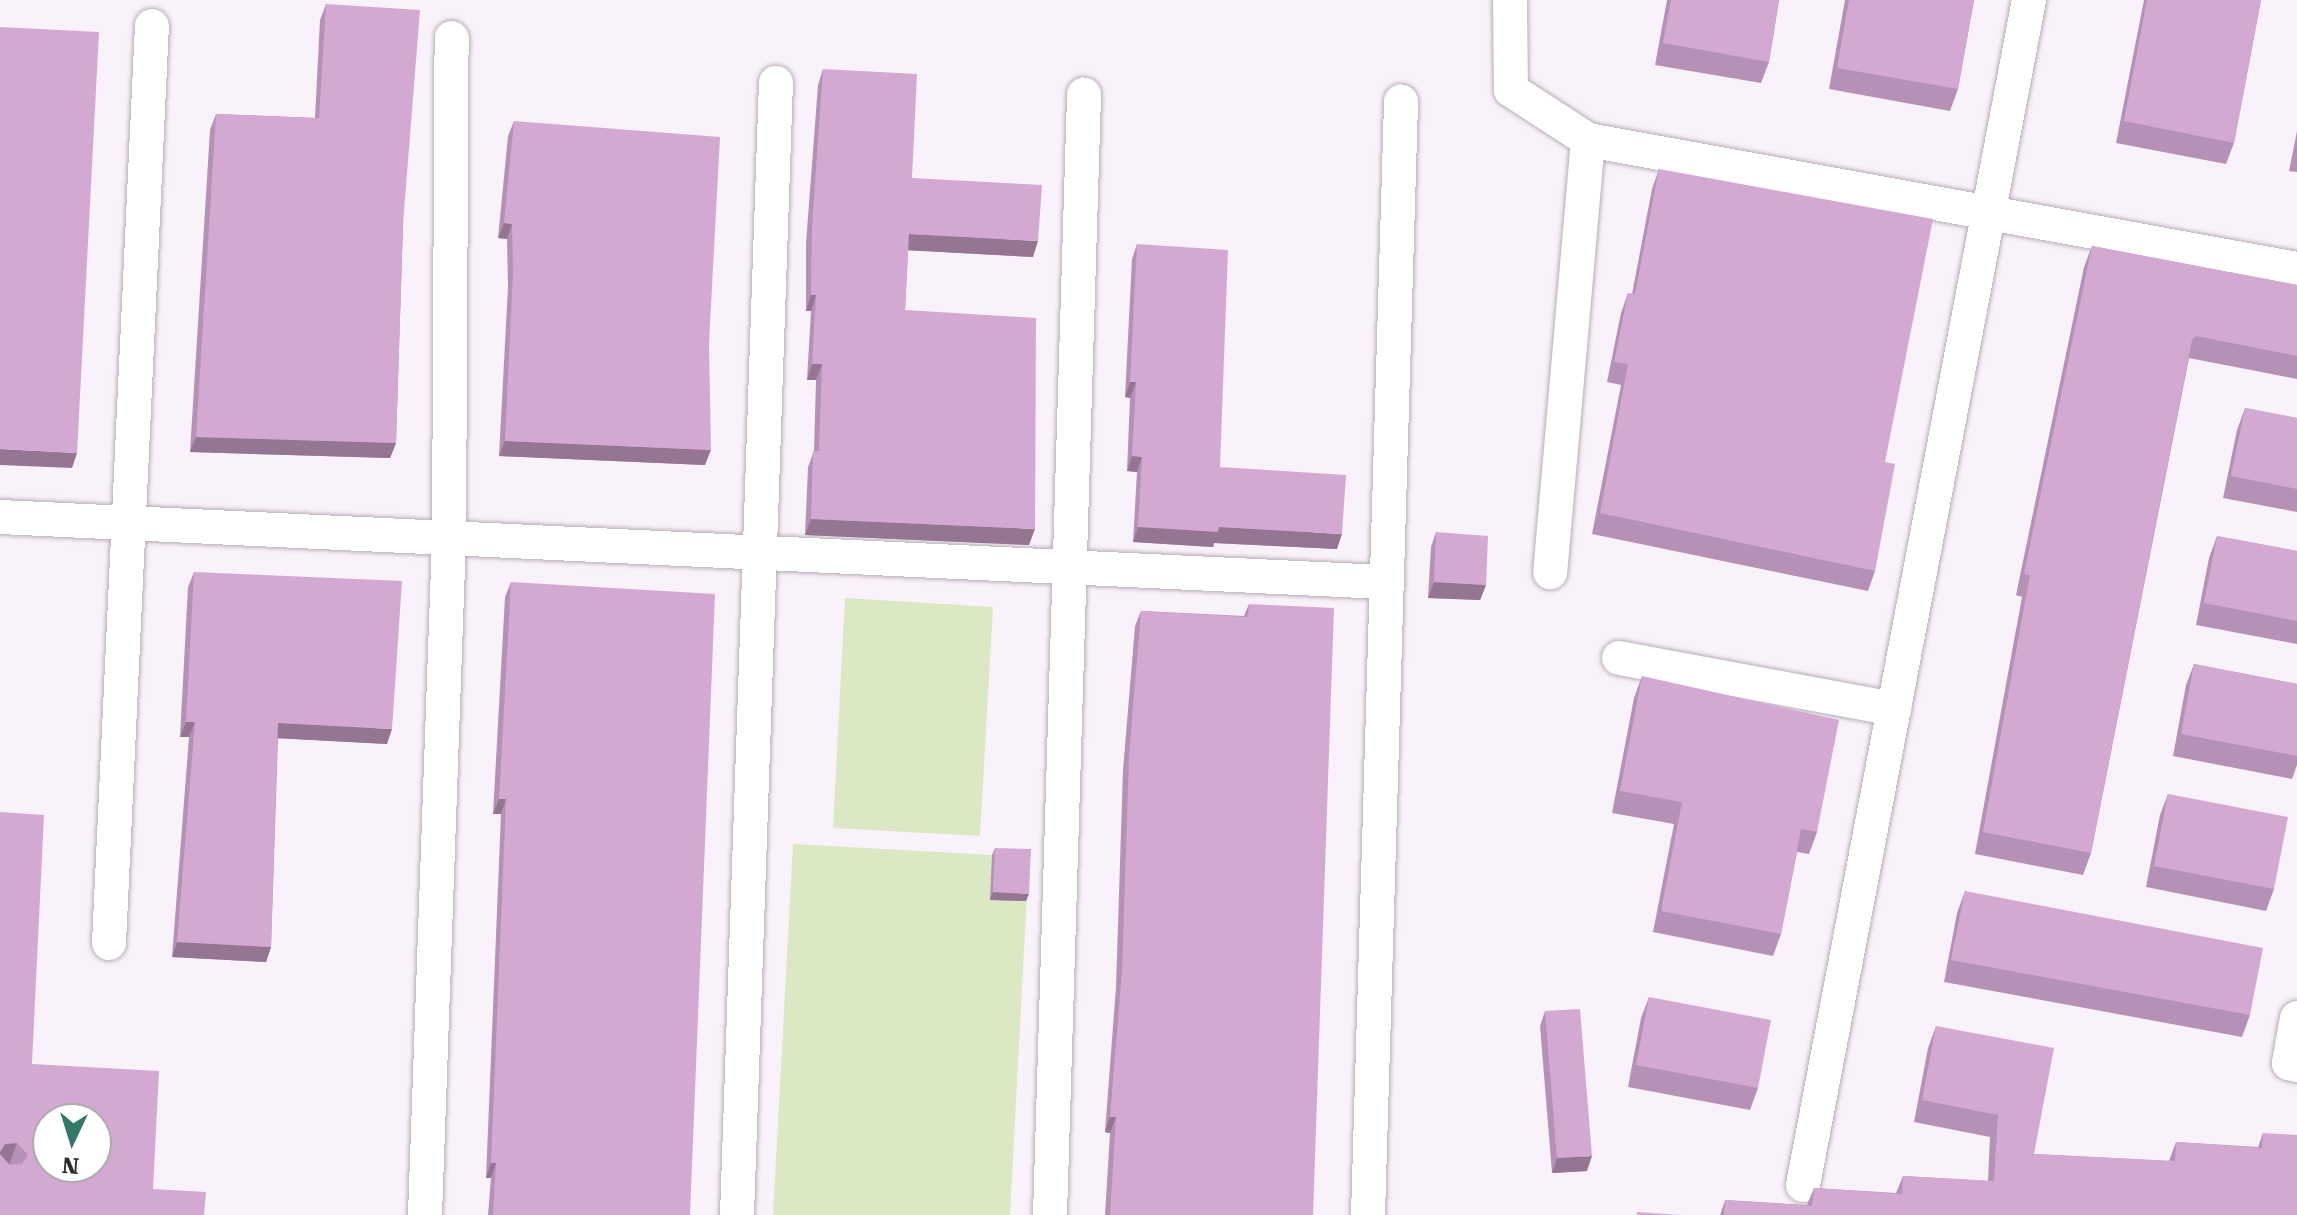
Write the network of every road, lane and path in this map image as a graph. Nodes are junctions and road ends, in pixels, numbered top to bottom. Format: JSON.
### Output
{"nodes":[{"id":1,"x":1510,"y":0,"type":"edge"},
{"id":2,"x":2029,"y":0,"type":"edge"},
{"id":3,"x":152,"y":26,"type":"dead end"},
{"id":4,"x":452,"y":38,"type":"dead end"},
{"id":5,"x":776,"y":83,"type":"dead end"},
{"id":6,"x":1084,"y":95,"type":"dead end"},
{"id":7,"x":1401,"y":101,"type":"dead end"},
{"id":8,"x":1588,"y":140,"type":"junction"},
{"id":9,"x":1992,"y":210,"type":"junction"},
{"id":10,"x":2297,"y":269,"type":"edge"},
{"id":11,"x":0,"y":517,"type":"edge"},
{"id":12,"x":128,"y":523,"type":"junction"},
{"id":13,"x":449,"y":537,"type":"junction"},
{"id":14,"x":759,"y":553,"type":"junction"},
{"id":15,"x":1073,"y":567,"type":"junction"},
{"id":16,"x":1550,"y":572,"type":"dead end"},
{"id":17,"x":1386,"y":582,"type":"junction"},
{"id":18,"x":1619,"y":658,"type":"dead end"},
{"id":19,"x":1894,"y":709,"type":"junction"},
{"id":20,"x":109,"y":943,"type":"dead end"},
{"id":21,"x":2297,"y":1018,"type":"edge"},
{"id":22,"x":2297,"y":1065,"type":"edge"},
{"id":23,"x":1803,"y":1185,"type":"dead end"},
{"id":24,"x":425,"y":1215,"type":"edge"},
{"id":25,"x":737,"y":1215,"type":"edge"},
{"id":26,"x":1050,"y":1215,"type":"edge"},
{"id":27,"x":1368,"y":1215,"type":"edge"}],
"edges":[{"from":1,"to":8,"type":"street"},
{"from":2,"to":9,"type":"street"},
{"from":3,"to":12,"type":"street"},
{"from":4,"to":13,"type":"street"},
{"from":5,"to":14,"type":"street"},
{"from":6,"to":15,"type":"street"},
{"from":7,"to":17,"type":"street"},
{"from":8,"to":9,"type":"street"},
{"from":8,"to":16,"type":"street"},
{"from":9,"to":10,"type":"street"},
{"from":9,"to":19,"type":"street"},
{"from":11,"to":12,"type":"street"},
{"from":12,"to":13,"type":"street"},
{"from":12,"to":20,"type":"street"},
{"from":13,"to":14,"type":"street"},
{"from":13,"to":24,"type":"street"},
{"from":14,"to":15,"type":"street"},
{"from":14,"to":25,"type":"street"},
{"from":15,"to":17,"type":"street"},
{"from":15,"to":26,"type":"street"},
{"from":17,"to":27,"type":"street"},
{"from":18,"to":19,"type":"street"},
{"from":19,"to":23,"type":"street"},
{"from":21,"to":22,"type":"street"}]}
